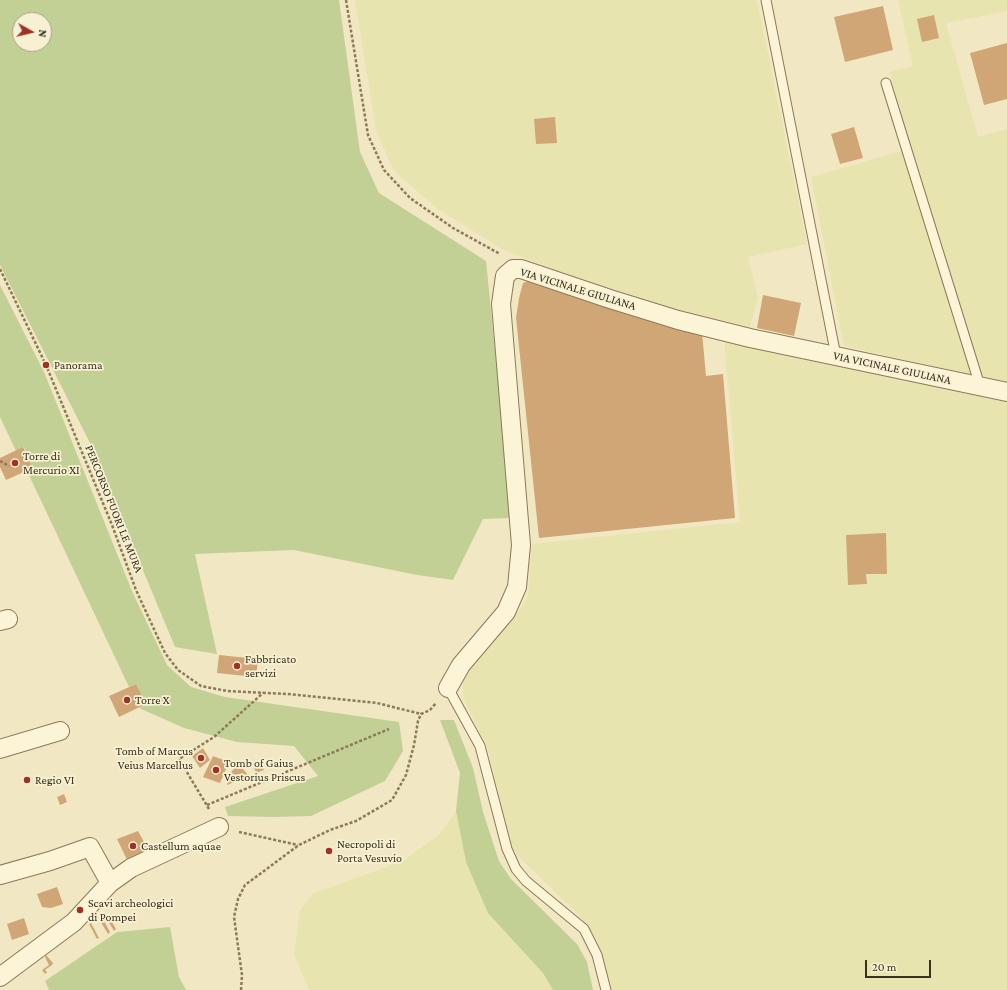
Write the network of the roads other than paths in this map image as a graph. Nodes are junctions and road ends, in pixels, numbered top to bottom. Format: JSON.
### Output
{"nodes":[{"id":1,"x":766,"y":0,"type":"edge"},
{"id":2,"x":886,"y":83,"type":"dead end"},
{"id":3,"x":836,"y":356,"type":"junction"},
{"id":4,"x":980,"y":386,"type":"junction"},
{"id":5,"x":1007,"y":392,"type":"edge"},
{"id":6,"x":448,"y":688,"type":"joint"},
{"id":7,"x":60,"y":730,"type":"dead end"},
{"id":8,"x":0,"y":749,"type":"edge"},
{"id":9,"x":219,"y":827,"type":"road end"},
{"id":10,"x":0,"y":875,"type":"edge"},
{"id":11,"x":110,"y":883,"type":"junction"},
{"id":12,"x":0,"y":977,"type":"edge"},
{"id":13,"x":606,"y":990,"type":"edge"}],
"edges":[{"from":1,"to":3,"type":"lane"},
{"from":2,"to":4,"type":"lane"},
{"from":3,"to":4,"type":"street","name":"VIA VICINALE GIULIANA"},
{"from":3,"to":6,"type":"street","name":"VIA VICINALE GIULIANA"},
{"from":4,"to":5,"type":"street","name":"VIA VICINALE GIULIANA"},
{"from":6,"to":13,"type":"lane"},
{"from":7,"to":8,"type":"street"},
{"from":9,"to":11,"type":"street"},
{"from":10,"to":11,"type":"street"},
{"from":11,"to":12,"type":"street"}]}
